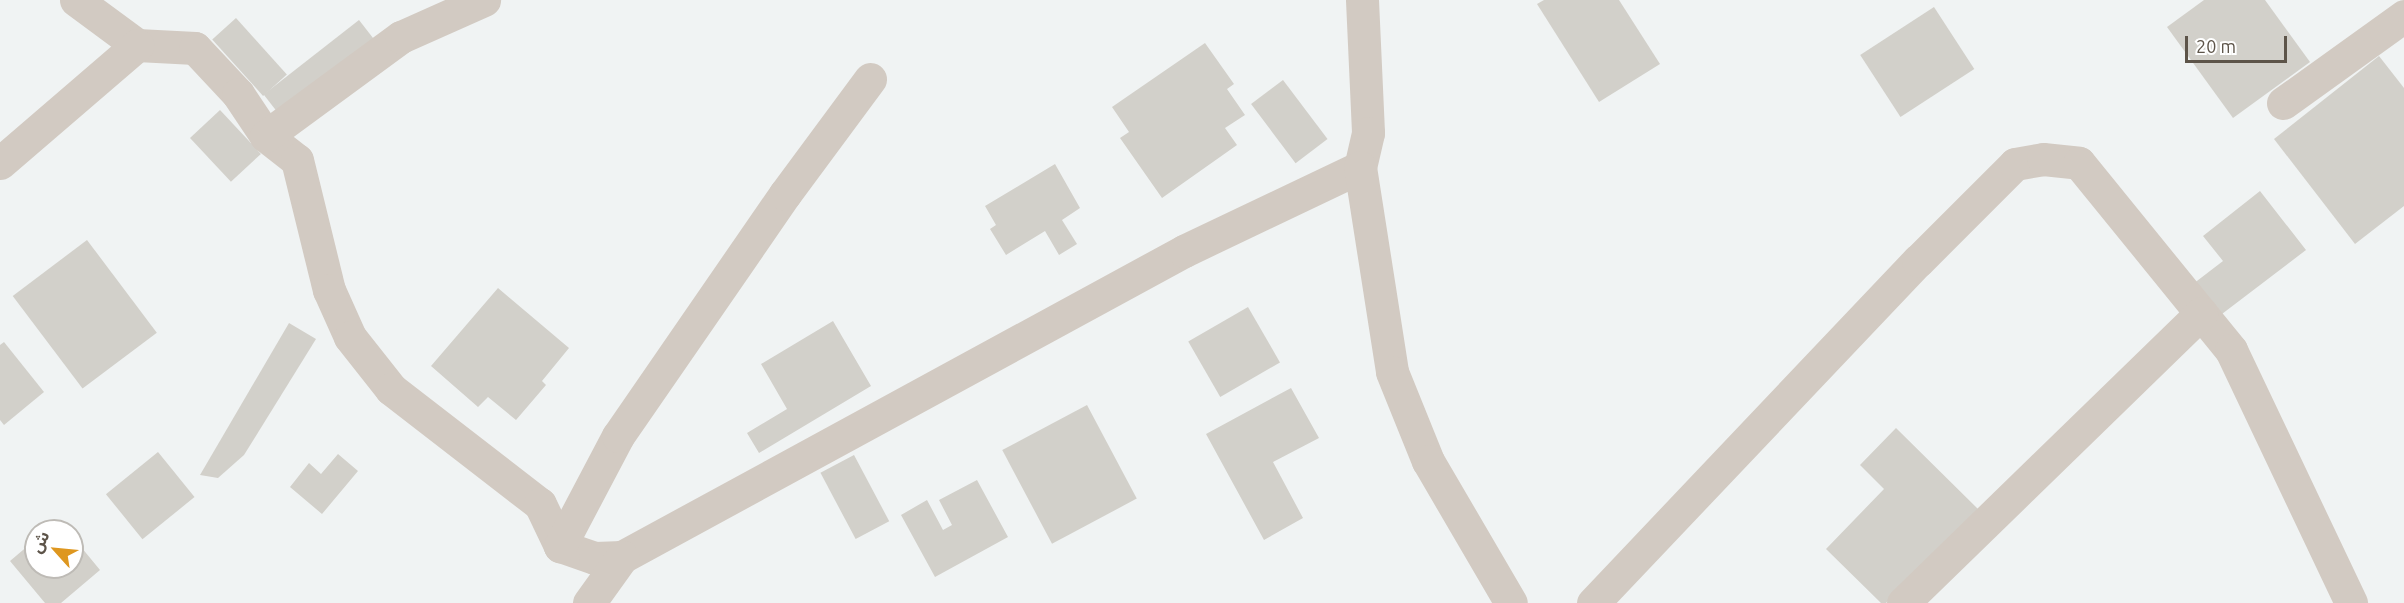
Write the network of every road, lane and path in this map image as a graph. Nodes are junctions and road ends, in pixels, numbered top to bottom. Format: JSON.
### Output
{"nodes":[{"id":1,"x":76,"y":0,"type":"edge"},
{"id":2,"x":484,"y":0,"type":"edge"},
{"id":3,"x":1362,"y":0,"type":"edge"},
{"id":4,"x":2404,"y":16,"type":"edge"},
{"id":5,"x":137,"y":45,"type":"junction"},
{"id":6,"x":870,"y":79,"type":"dead end"},
{"id":7,"x":2283,"y":103,"type":"dead end"},
{"id":8,"x":266,"y":136,"type":"junction"},
{"id":9,"x":0,"y":163,"type":"edge"},
{"id":10,"x":1360,"y":167,"type":"junction"},
{"id":11,"x":2201,"y":314,"type":"junction"},
{"id":12,"x":560,"y":546,"type":"junction"},
{"id":13,"x":622,"y":557,"type":"junction"},
{"id":14,"x":589,"y":603,"type":"edge"},
{"id":15,"x":1511,"y":603,"type":"edge"},
{"id":16,"x":1593,"y":603,"type":"edge"},
{"id":17,"x":1903,"y":603,"type":"edge"},
{"id":18,"x":2351,"y":603,"type":"edge"}],
"edges":[{"from":1,"to":5,"type":"street"},
{"from":2,"to":8,"type":"street"},
{"from":3,"to":10,"type":"street"},
{"from":4,"to":7,"type":"street"},
{"from":5,"to":8,"type":"street"},
{"from":5,"to":9,"type":"street"},
{"from":6,"to":12,"type":"street"},
{"from":8,"to":12,"type":"street"},
{"from":10,"to":13,"type":"street"},
{"from":10,"to":15,"type":"street"},
{"from":11,"to":16,"type":"street"},
{"from":11,"to":17,"type":"street"},
{"from":11,"to":18,"type":"street"},
{"from":12,"to":13,"type":"street"},
{"from":13,"to":14,"type":"street"}]}
